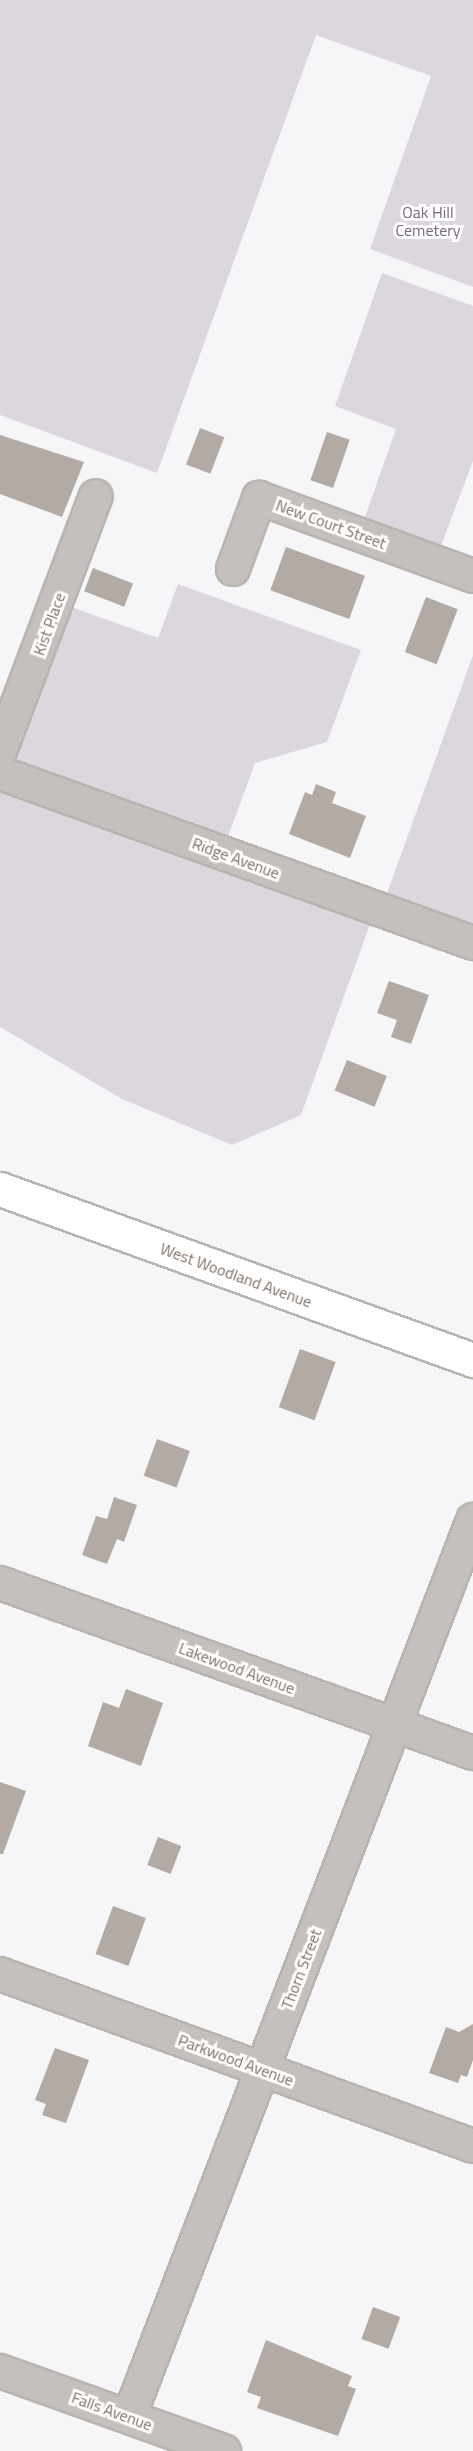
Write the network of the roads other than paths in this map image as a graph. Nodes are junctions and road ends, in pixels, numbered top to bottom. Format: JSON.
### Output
{"nodes":[{"id":1,"x":96,"y":496,"type":"dead end"},
{"id":2,"x":233,"y":569,"type":"dead end"},
{"id":3,"x":473,"y":576,"type":"edge"},
{"id":4,"x":0,"y":751,"type":"edge"},
{"id":5,"x":0,"y":772,"type":"edge"},
{"id":6,"x":473,"y":944,"type":"edge"},
{"id":7,"x":0,"y":1190,"type":"edge"},
{"id":8,"x":473,"y":1360,"type":"edge"},
{"id":9,"x":473,"y":1520,"type":"edge"},
{"id":10,"x":0,"y":1583,"type":"edge"},
{"id":11,"x":394,"y":1725,"type":"junction"},
{"id":12,"x":473,"y":1754,"type":"edge"},
{"id":13,"x":0,"y":1974,"type":"edge"},
{"id":14,"x":262,"y":2069,"type":"junction"},
{"id":15,"x":473,"y":2146,"type":"edge"},
{"id":16,"x":0,"y":2371,"type":"edge"},
{"id":17,"x":129,"y":2417,"type":"junction"},
{"id":18,"x":224,"y":2451,"type":"edge"}],
"edges":[{"from":1,"to":4,"type":"street","name":"Kist Place"},
{"from":2,"to":3,"type":"street","name":"New Court Street"},
{"from":5,"to":6,"type":"street","name":"Ridge Avenue"},
{"from":7,"to":8,"type":"street","name":"West Woodland Avenue"},
{"from":9,"to":11,"type":"street","name":"Thorn Street"},
{"from":10,"to":11,"type":"street","name":"Lakewood Avenue"},
{"from":11,"to":12,"type":"street","name":"Lakewood Avenue"},
{"from":11,"to":14,"type":"street","name":"Thorn Street"},
{"from":13,"to":14,"type":"street","name":"Parkwood Avenue"},
{"from":14,"to":15,"type":"street","name":"Parkwood Avenue"},
{"from":14,"to":17,"type":"street","name":"Thorn Street"},
{"from":16,"to":17,"type":"street","name":"Falls Avenue"},
{"from":17,"to":18,"type":"street","name":"Falls Avenue"}]}
